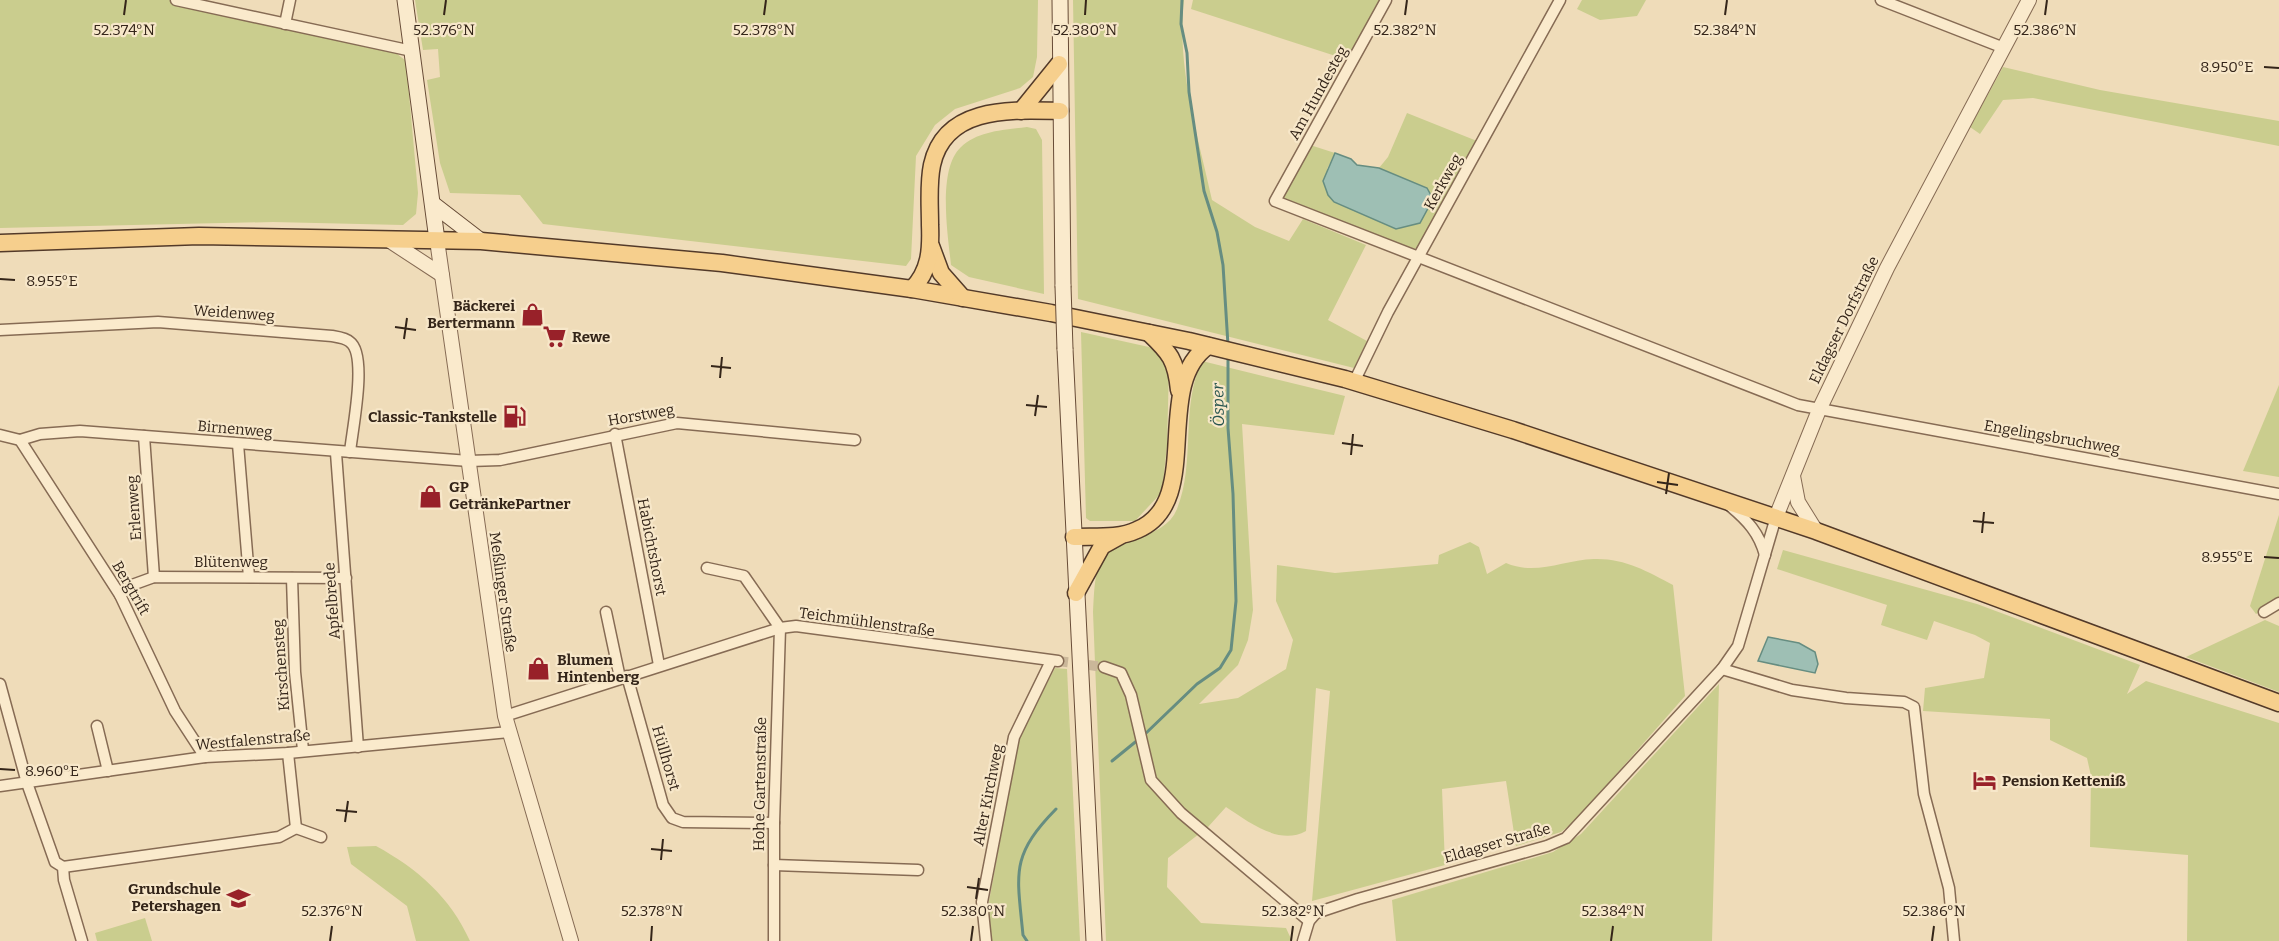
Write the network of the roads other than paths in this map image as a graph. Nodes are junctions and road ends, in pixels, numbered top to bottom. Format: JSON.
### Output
{"nodes":[{"id":1,"x":176,"y":0,"type":"edge"},
{"id":2,"x":290,"y":0,"type":"edge"},
{"id":3,"x":405,"y":0,"type":"edge"},
{"id":4,"x":1060,"y":0,"type":"edge"},
{"id":5,"x":1386,"y":0,"type":"edge"},
{"id":6,"x":1560,"y":0,"type":"edge"},
{"id":7,"x":1881,"y":0,"type":"edge"},
{"id":8,"x":2029,"y":0,"type":"edge"},
{"id":9,"x":285,"y":24,"type":"junction"},
{"id":10,"x":2004,"y":48,"type":"junction"},
{"id":11,"x":412,"y":51,"type":"junction"},
{"id":12,"x":1059,"y":64,"type":"junction"},
{"id":13,"x":1022,"y":111,"type":"junction"},
{"id":14,"x":1060,"y":111,"type":"junction"},
{"id":15,"x":1275,"y":201,"type":"joint"},
{"id":16,"x":433,"y":204,"type":"junction"},
{"id":17,"x":387,"y":239,"type":"junction"},
{"id":18,"x":437,"y":240,"type":"junction"},
{"id":19,"x":481,"y":241,"type":"junction"},
{"id":20,"x":0,"y":243,"type":"edge"},
{"id":21,"x":931,"y":245,"type":"junction"},
{"id":22,"x":1419,"y":258,"type":"junction"},
{"id":23,"x":442,"y":275,"type":"junction"},
{"id":24,"x":912,"y":289,"type":"junction"},
{"id":25,"x":963,"y":297,"type":"junction"},
{"id":26,"x":0,"y":330,"type":"edge"},
{"id":27,"x":1148,"y":333,"type":"junction"},
{"id":28,"x":1211,"y":347,"type":"junction"},
{"id":29,"x":1354,"y":381,"type":"junction"},
{"id":30,"x":1180,"y":403,"type":"junction"},
{"id":31,"x":1819,"y":410,"type":"junction"},
{"id":32,"x":615,"y":434,"type":"junction"},
{"id":33,"x":0,"y":435,"type":"edge"},
{"id":34,"x":144,"y":436,"type":"junction"},
{"id":35,"x":20,"y":440,"type":"junction"},
{"id":36,"x":855,"y":440,"type":"dead end"},
{"id":37,"x":238,"y":444,"type":"junction"},
{"id":38,"x":336,"y":453,"type":"junction"},
{"id":39,"x":350,"y":453,"type":"junction"},
{"id":40,"x":469,"y":461,"type":"junction"},
{"id":41,"x":1793,"y":475,"type":"junction"},
{"id":42,"x":2279,"y":494,"type":"edge"},
{"id":43,"x":1721,"y":498,"type":"junction"},
{"id":44,"x":1776,"y":517,"type":"junction"},
{"id":45,"x":1816,"y":531,"type":"junction"},
{"id":46,"x":1120,"y":536,"type":"junction"},
{"id":47,"x":1074,"y":537,"type":"junction"},
{"id":48,"x":1766,"y":556,"type":"junction"},
{"id":49,"x":707,"y":568,"type":"dead end"},
{"id":50,"x":154,"y":577,"type":"junction"},
{"id":51,"x":249,"y":577,"type":"junction"},
{"id":52,"x":292,"y":578,"type":"junction"},
{"id":53,"x":346,"y":578,"type":"junction"},
{"id":54,"x":1076,"y":593,"type":"junction"},
{"id":55,"x":120,"y":595,"type":"junction"},
{"id":56,"x":2279,"y":603,"type":"edge"},
{"id":57,"x":606,"y":612,"type":"dead end"},
{"id":58,"x":2264,"y":612,"type":"dead end"},
{"id":59,"x":780,"y":628,"type":"junction"},
{"id":60,"x":1054,"y":661,"type":"joint"},
{"id":61,"x":659,"y":665,"type":"junction"},
{"id":62,"x":1104,"y":667,"type":"tunnel mouth"},
{"id":63,"x":1722,"y":669,"type":"junction"},
{"id":64,"x":623,"y":677,"type":"junction"},
{"id":65,"x":0,"y":684,"type":"edge"},
{"id":66,"x":2279,"y":703,"type":"edge"},
{"id":67,"x":505,"y":716,"type":"junction"},
{"id":68,"x":97,"y":726,"type":"dead end"},
{"id":69,"x":509,"y":732,"type":"junction"},
{"id":70,"x":358,"y":747,"type":"junction"},
{"id":71,"x":303,"y":750,"type":"junction"},
{"id":72,"x":288,"y":753,"type":"junction"},
{"id":73,"x":205,"y":757,"type":"junction"},
{"id":74,"x":108,"y":771,"type":"junction"},
{"id":75,"x":27,"y":783,"type":"junction"},
{"id":76,"x":0,"y":786,"type":"edge"},
{"id":77,"x":774,"y":823,"type":"junction"},
{"id":78,"x":296,"y":828,"type":"junction"},
{"id":79,"x":321,"y":837,"type":"dead end"},
{"id":80,"x":774,"y":865,"type":"junction"},
{"id":81,"x":63,"y":867,"type":"junction"},
{"id":82,"x":918,"y":870,"type":"dead end"},
{"id":83,"x":1309,"y":921,"type":"junction"},
{"id":84,"x":82,"y":941,"type":"edge"},
{"id":85,"x":571,"y":941,"type":"edge"},
{"id":86,"x":774,"y":941,"type":"edge"},
{"id":87,"x":986,"y":941,"type":"edge"},
{"id":88,"x":1094,"y":941,"type":"edge"},
{"id":89,"x":1303,"y":941,"type":"edge"},
{"id":90,"x":1954,"y":941,"type":"edge"}],
"edges":[{"from":1,"to":9,"type":"street"},
{"from":2,"to":9,"type":"street"},
{"from":3,"to":11,"type":"main road"},
{"from":4,"to":12,"type":"main road"},
{"from":5,"to":15,"type":"street","name":"Am Hundesteg"},
{"from":6,"to":22,"type":"street","name":"Kerkweg"},
{"from":7,"to":10,"type":"street"},
{"from":8,"to":10,"type":"street","name":"Eldagser Dorfstraße"},
{"from":9,"to":11,"type":"street"},
{"from":10,"to":31,"type":"street","name":"Eldagser Dorfstraße"},
{"from":11,"to":16,"type":"main road"},
{"from":12,"to":13,"type":"main road"},
{"from":12,"to":14,"type":"main road"},
{"from":13,"to":14,"type":"main road"},
{"from":13,"to":21,"type":"main road"},
{"from":14,"to":47,"type":"main road","bridge":true},
{"from":15,"to":22,"type":"street","name":"Engelingsbruchweg"},
{"from":16,"to":18,"type":"main road"},
{"from":16,"to":19,"type":"main road"},
{"from":17,"to":18,"type":"main road"},
{"from":17,"to":20,"type":"main road"},
{"from":17,"to":23,"type":"street"},
{"from":18,"to":19,"type":"main road"},
{"from":18,"to":23,"type":"street","name":"Meßlinger Straße"},
{"from":19,"to":24,"type":"main road"},
{"from":21,"to":24,"type":"main road"},
{"from":21,"to":25,"type":"main road"},
{"from":22,"to":29,"type":"street","name":"Kerkweg"},
{"from":22,"to":31,"type":"street","name":"Engelingsbruchweg"},
{"from":23,"to":40,"type":"street","name":"Meßlinger Straße"},
{"from":24,"to":25,"type":"main road"},
{"from":25,"to":27,"type":"main road"},
{"from":26,"to":39,"type":"street","name":"Weidenweg"},
{"from":27,"to":28,"type":"main road"},
{"from":27,"to":30,"type":"main road"},
{"from":28,"to":29,"type":"main road"},
{"from":28,"to":30,"type":"main road"},
{"from":29,"to":43,"type":"main road"},
{"from":30,"to":46,"type":"main road"},
{"from":31,"to":41,"type":"street","name":"Eldagser Dorfstraße"},
{"from":31,"to":42,"type":"street","name":"Engelingsbruchweg"},
{"from":32,"to":36,"type":"street","name":"Horstweg"},
{"from":32,"to":40,"type":"street","name":"Horstweg"},
{"from":32,"to":61,"type":"street","name":"Habichtshorst"},
{"from":33,"to":35,"type":"street","name":"Birnenweg"},
{"from":34,"to":35,"type":"street","name":"Birnenweg"},
{"from":34,"to":37,"type":"street","name":"Birnenweg"},
{"from":34,"to":50,"type":"street","name":"Erlenweg"},
{"from":35,"to":55,"type":"street","name":"Bergtrift"},
{"from":37,"to":38,"type":"street","name":"Birnenweg"},
{"from":37,"to":51,"type":"street"},
{"from":38,"to":39,"type":"street","name":"Birnenweg"},
{"from":38,"to":53,"type":"street","name":"Apfelbrede"},
{"from":39,"to":40,"type":"street","name":"Birnenweg"},
{"from":40,"to":67,"type":"street","name":"Meßlinger Straße"},
{"from":41,"to":44,"type":"street","name":"Eldagser Dorfstraße"},
{"from":41,"to":45,"type":"street"},
{"from":43,"to":44,"type":"main road"},
{"from":43,"to":48,"type":"street"},
{"from":44,"to":45,"type":"main road"},
{"from":44,"to":48,"type":"street","name":"Eldagser Dorfstraße"},
{"from":45,"to":66,"type":"main road"},
{"from":46,"to":47,"type":"main road"},
{"from":46,"to":54,"type":"main road"},
{"from":47,"to":54,"type":"main road"},
{"from":48,"to":63,"type":"street","name":"Eldagser Dorfstraße"},
{"from":49,"to":59,"type":"street"},
{"from":50,"to":51,"type":"street","name":"Blütenweg"},
{"from":50,"to":55,"type":"street","name":"Blütenweg"},
{"from":51,"to":52,"type":"street","name":"Blütenweg"},
{"from":52,"to":53,"type":"street","name":"Blütenweg"},
{"from":52,"to":71,"type":"street","name":"Kirschensteg"},
{"from":53,"to":70,"type":"street","name":"Apfelbrede"},
{"from":54,"to":88,"type":"main road"},
{"from":55,"to":73,"type":"street","name":"Bergtrift"},
{"from":56,"to":58,"type":"street"},
{"from":57,"to":64,"type":"street","name":"Hüllhorst"},
{"from":59,"to":60,"type":"street","name":"Teichmühlenstraße"},
{"from":59,"to":61,"type":"street","name":"Teichmühlenstraße"},
{"from":59,"to":77,"type":"street","name":"Hohe Gartenstraße"},
{"from":60,"to":87,"type":"street","name":"Alter Kirchweg"},
{"from":61,"to":64,"type":"street","name":"Teichmühlenstraße"},
{"from":62,"to":83,"type":"street"},
{"from":63,"to":83,"type":"street","name":"Eldagser Straße"},
{"from":63,"to":90,"type":"street"},
{"from":64,"to":67,"type":"street","name":"Teichmühlenstraße"},
{"from":64,"to":77,"type":"street","name":"Hüllhorst"},
{"from":65,"to":75,"type":"street"},
{"from":67,"to":69,"type":"street","name":"Meßlinger Straße"},
{"from":68,"to":74,"type":"street"},
{"from":69,"to":70,"type":"street","name":"Westfalenstraße"},
{"from":69,"to":85,"type":"street","name":"Meßlinger Straße"},
{"from":70,"to":71,"type":"street","name":"Westfalenstraße"},
{"from":71,"to":72,"type":"street","name":"Westfalenstraße"},
{"from":72,"to":73,"type":"street","name":"Westfalenstraße"},
{"from":72,"to":78,"type":"street"},
{"from":73,"to":74,"type":"street","name":"Westfalenstraße"},
{"from":74,"to":75,"type":"street","name":"Westfalenstraße"},
{"from":75,"to":76,"type":"street","name":"Westfalenstraße"},
{"from":75,"to":81,"type":"street"},
{"from":77,"to":80,"type":"street","name":"Hohe Gartenstraße"},
{"from":78,"to":79,"type":"street"},
{"from":78,"to":81,"type":"street"},
{"from":80,"to":82,"type":"street"},
{"from":80,"to":86,"type":"street","name":"Hohe Gartenstraße"},
{"from":81,"to":84,"type":"street"},
{"from":83,"to":89,"type":"street"}]}
